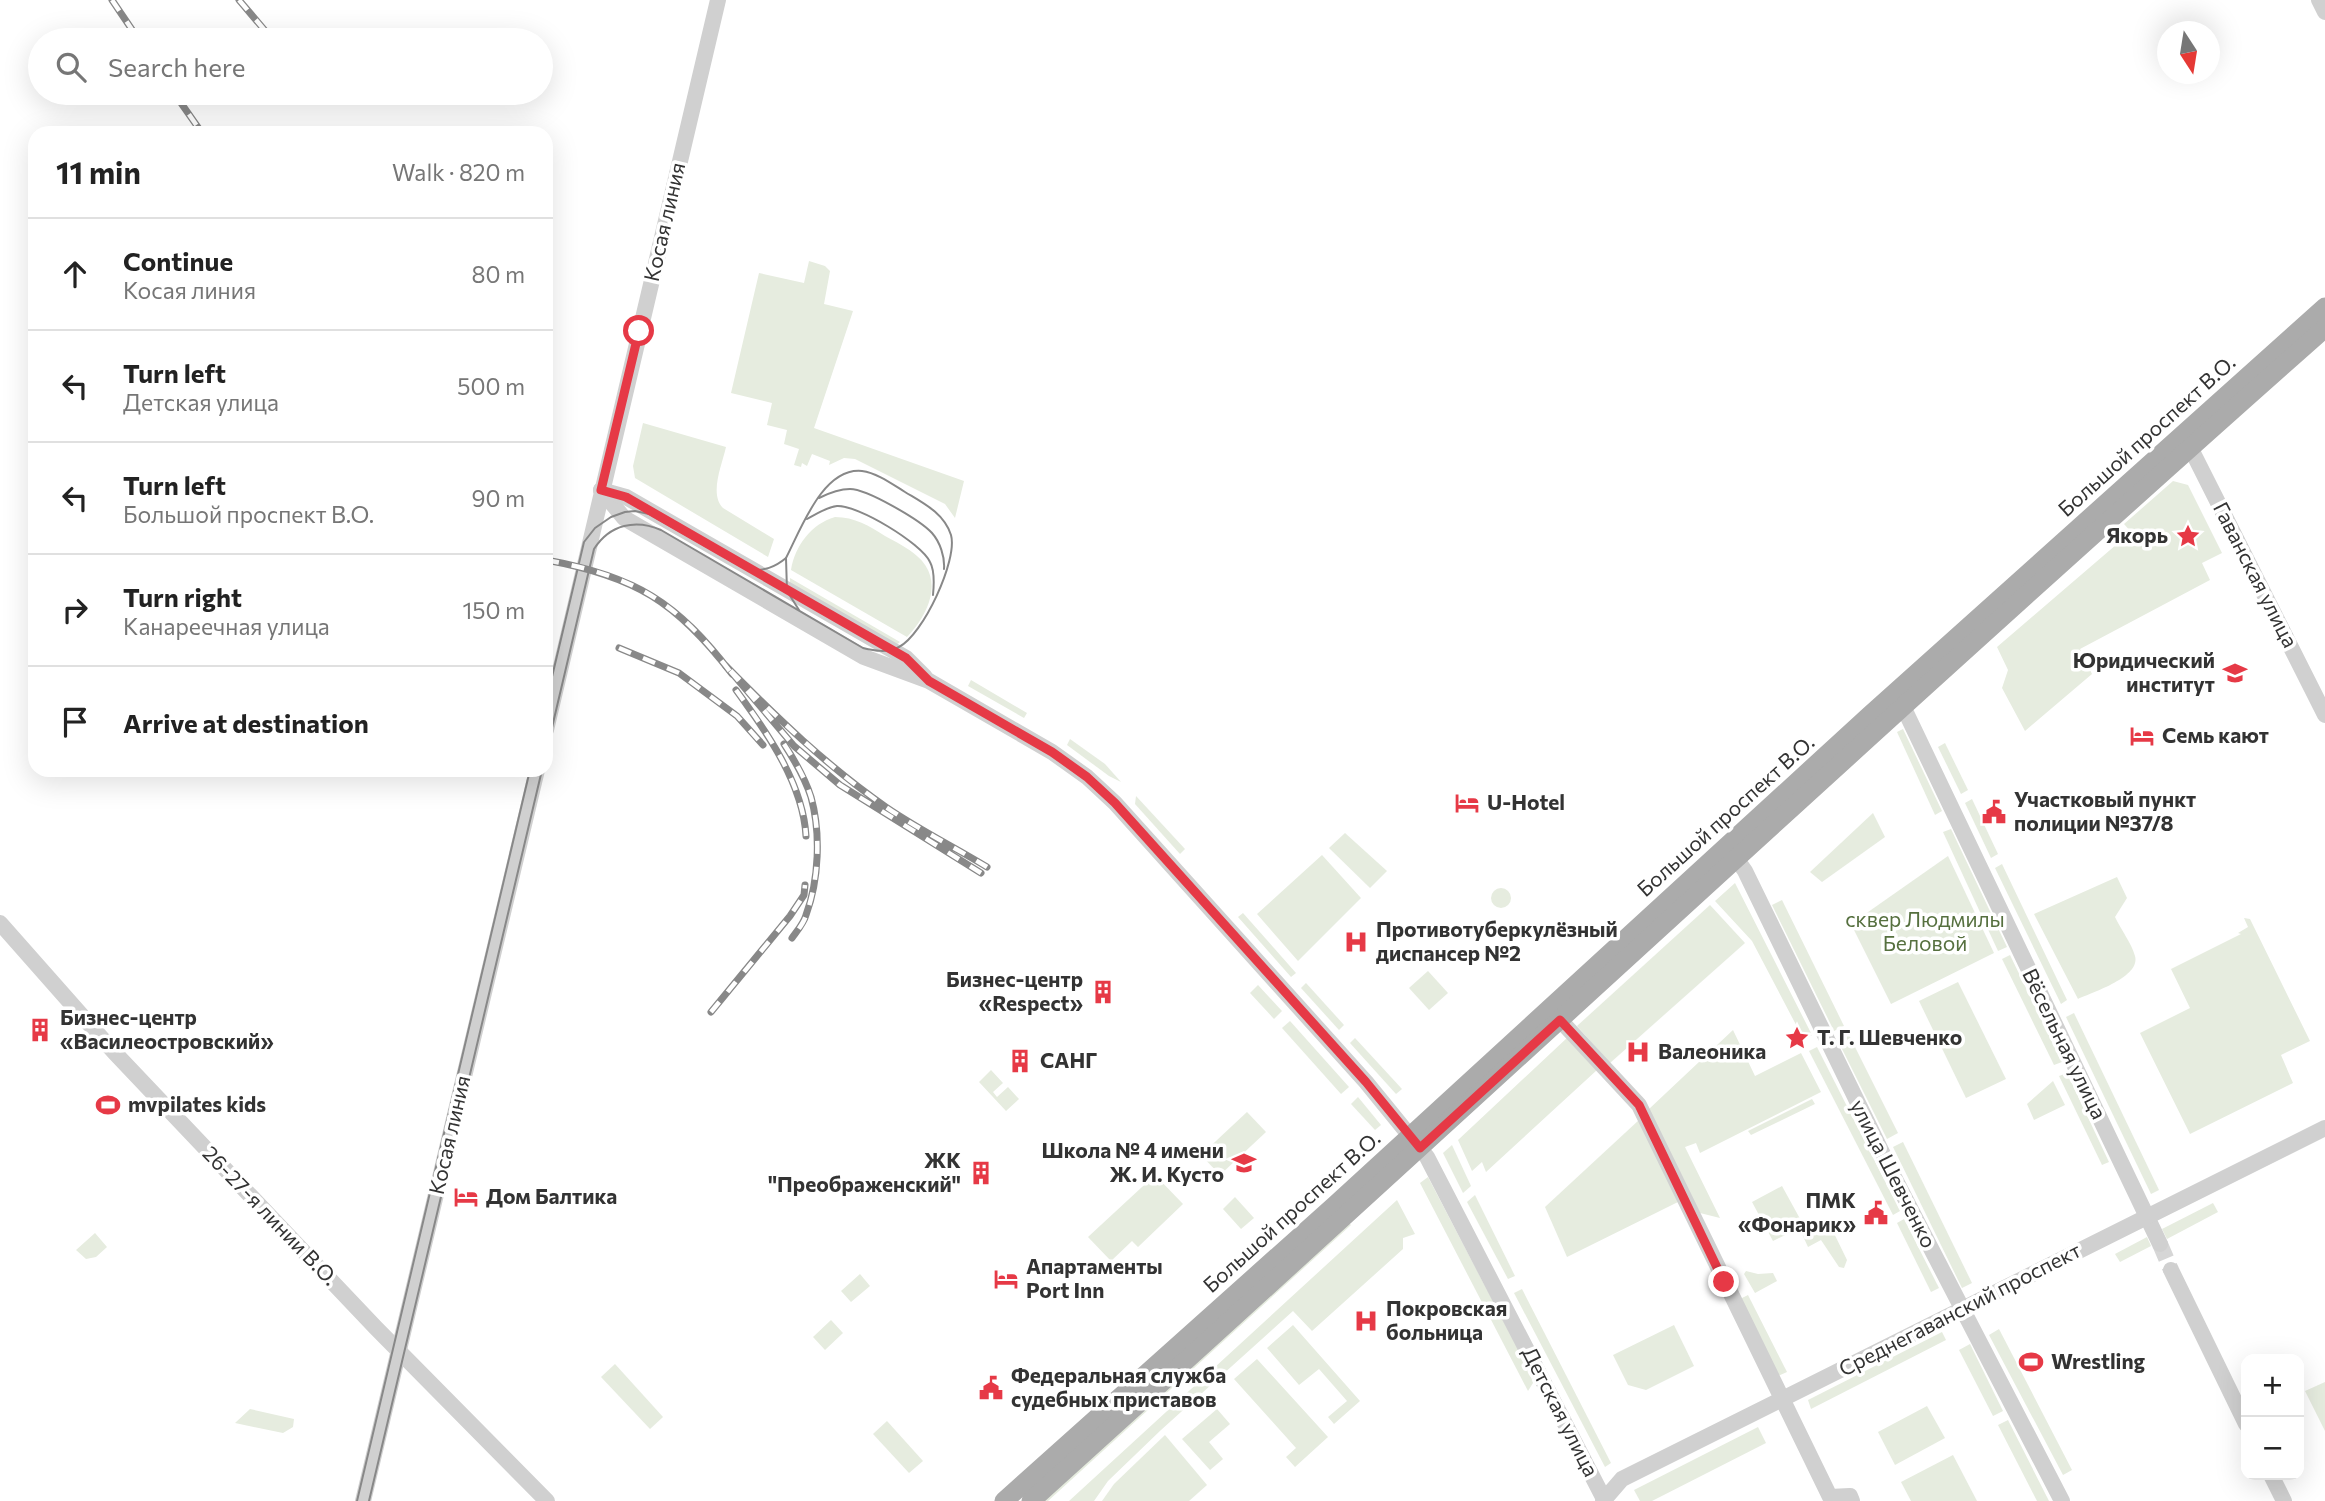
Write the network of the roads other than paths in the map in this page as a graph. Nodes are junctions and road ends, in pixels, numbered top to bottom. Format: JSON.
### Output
{"nodes":[{"id":1,"x":718,"y":0,"type":"edge"},
{"id":2,"x":2319,"y":0,"type":"edge"},
{"id":3,"x":2325,"y":12,"type":"edge"},
{"id":4,"x":2325,"y":307,"type":"edge"},
{"id":5,"x":2325,"y":328,"type":"edge"},
{"id":6,"x":2186,"y":443,"type":"junction"},
{"id":7,"x":601,"y":490,"type":"junction"},
{"id":8,"x":553,"y":699,"type":"edge"},
{"id":9,"x":1900,"y":699,"type":"junction"},
{"id":10,"x":2325,"y":715,"type":"edge"},
{"id":11,"x":535,"y":777,"type":"edge"},
{"id":12,"x":1732,"y":852,"type":"junction"},
{"id":13,"x":0,"y":923,"type":"edge"},
{"id":14,"x":1560,"y":1020,"type":"junction"},
{"id":15,"x":2323,"y":1136,"type":"edge"},
{"id":16,"x":1414,"y":1140,"type":"junction"},
{"id":17,"x":2147,"y":1217,"type":"junction"},
{"id":18,"x":2160,"y":1244,"type":"tunnel mouth"},
{"id":19,"x":2171,"y":1270,"type":"tunnel mouth"},
{"id":20,"x":1962,"y":1309,"type":"junction"},
{"id":21,"x":399,"y":1350,"type":"junction"},
{"id":22,"x":1782,"y":1399,"type":"junction"},
{"id":23,"x":2243,"y":1417,"type":"edge"},
{"id":24,"x":2274,"y":1480,"type":"edge"},
{"id":25,"x":1604,"y":1500,"type":"edge"},
{"id":26,"x":363,"y":1501,"type":"edge"},
{"id":27,"x":547,"y":1501,"type":"edge"},
{"id":28,"x":1004,"y":1501,"type":"edge"},
{"id":29,"x":1031,"y":1501,"type":"edge"},
{"id":30,"x":1852,"y":1501,"type":"edge"},
{"id":31,"x":2062,"y":1501,"type":"edge"},
{"id":32,"x":2284,"y":1501,"type":"edge"}],
"edges":[{"from":1,"to":7,"type":"street","name":"Косая линия"},
{"from":2,"to":3,"type":"street"},
{"from":4,"to":6,"type":"main road","name":"Большой проспект В.О."},
{"from":5,"to":6,"type":"main road","name":"Большой проспект В.О."},
{"from":6,"to":9,"type":"main road","name":"Большой проспект В.О."},
{"from":6,"to":10,"type":"street","name":"Гаванская улица"},
{"from":7,"to":8,"type":"street","name":"Косая линия"},
{"from":7,"to":16,"type":"street","name":"Детская улица"},
{"from":9,"to":12,"type":"main road","name":"Большой проспект В.О."},
{"from":9,"to":17,"type":"street","name":"Вёсельная улица"},
{"from":11,"to":21,"type":"street","name":"Косая линия"},
{"from":12,"to":14,"type":"main road","name":"Большой проспект В.О."},
{"from":12,"to":16,"type":"main road","name":"Большой проспект В.О."},
{"from":12,"to":20,"type":"street","name":"улица Шевченко"},
{"from":13,"to":21,"type":"street","name":"26-27-я линии В.О."},
{"from":14,"to":16,"type":"main road","name":"Большой проспект В.О."},
{"from":14,"to":22,"type":"street"},
{"from":15,"to":17,"type":"street","name":"Среднегаванский проспект"},
{"from":16,"to":25,"type":"street","name":"Детская улица"},
{"from":16,"to":28,"type":"main road","name":"Большой проспект В.О."},
{"from":16,"to":29,"type":"main road","name":"Большой проспект В.О."},
{"from":17,"to":18,"type":"street","name":"Вёсельная улица"},
{"from":17,"to":20,"type":"street","name":"Среднегаванский проспект"},
{"from":19,"to":23,"type":"street"},
{"from":20,"to":22,"type":"street","name":"Среднегаванский проспект"},
{"from":20,"to":31,"type":"street","name":"улица Шевченко"},
{"from":21,"to":26,"type":"street","name":"Косая линия"},
{"from":21,"to":27,"type":"street","name":"26-27-я линии В.О."},
{"from":22,"to":25,"type":"street","name":"Среднегаванский проспект"},
{"from":22,"to":30,"type":"street"},
{"from":24,"to":32,"type":"street"}]}
